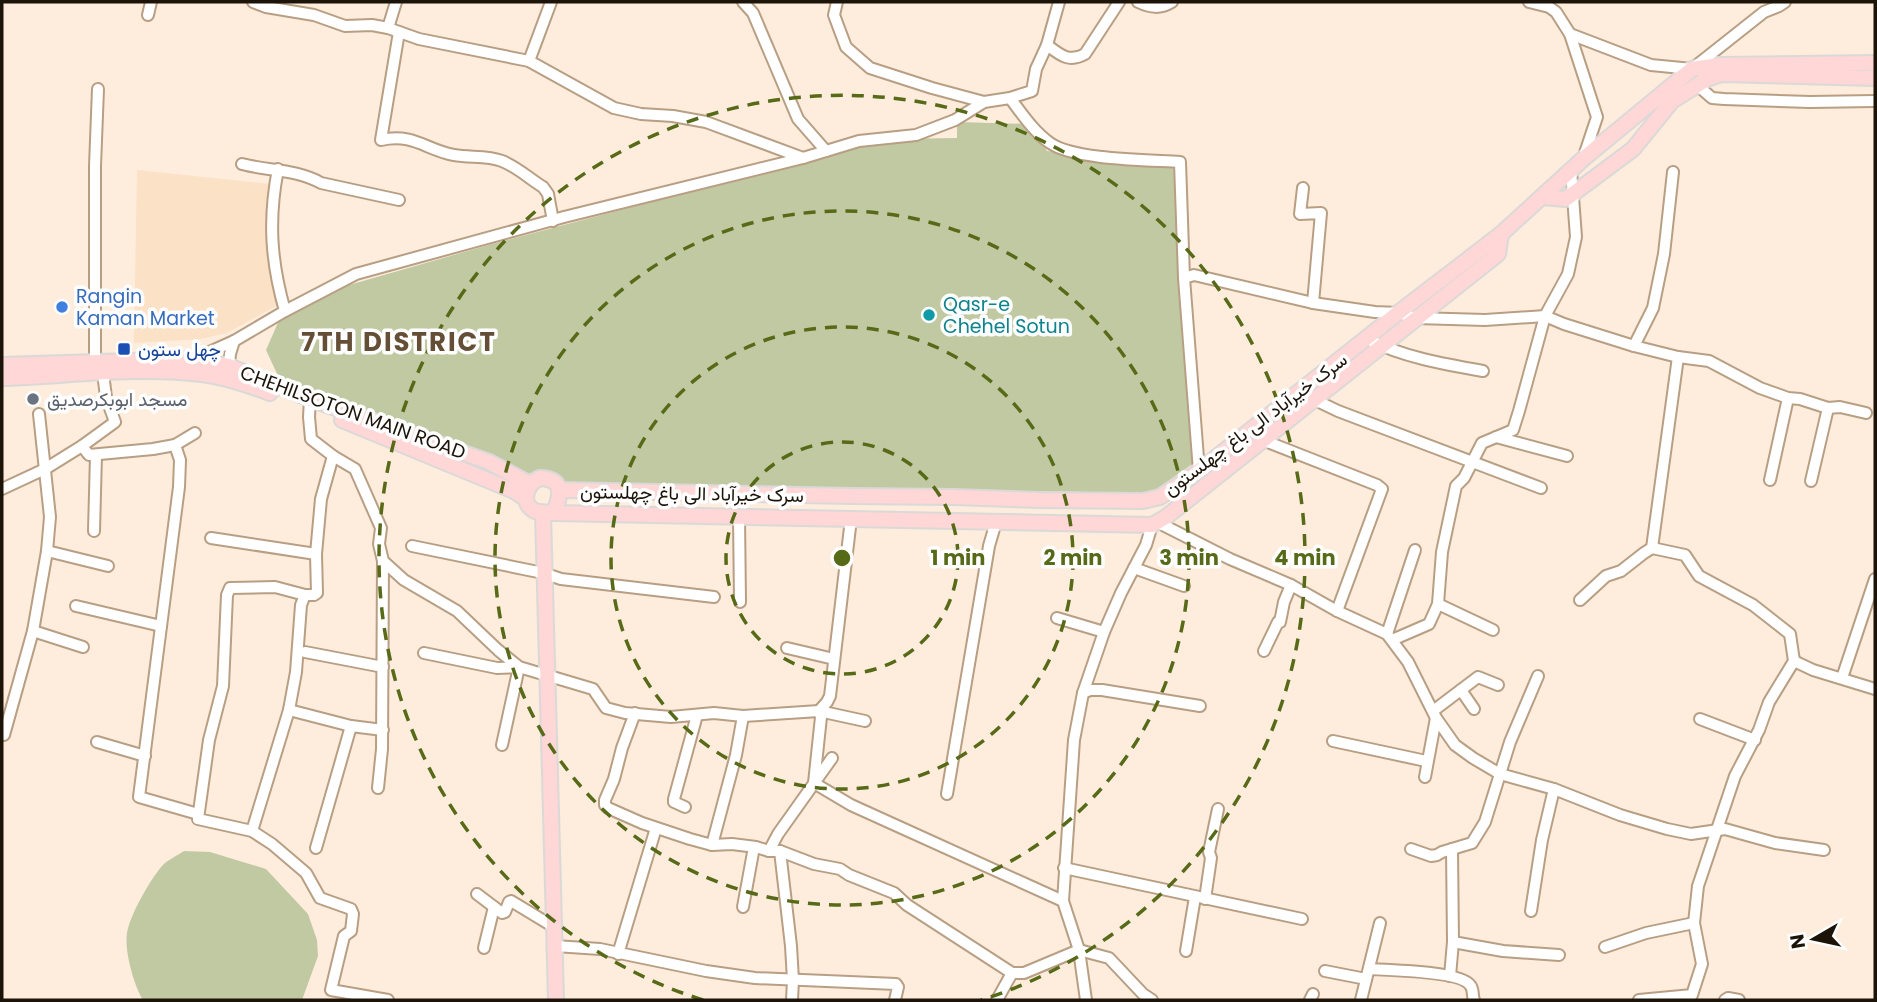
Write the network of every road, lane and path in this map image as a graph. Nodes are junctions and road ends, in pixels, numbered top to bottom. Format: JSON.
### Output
{"nodes":[{"id":1,"x":151,"y":2,"type":"edge"},
{"id":2,"x":253,"y":2,"type":"edge"},
{"id":3,"x":396,"y":2,"type":"edge"},
{"id":4,"x":551,"y":2,"type":"edge"},
{"id":5,"x":743,"y":2,"type":"edge"},
{"id":6,"x":837,"y":2,"type":"edge"},
{"id":7,"x":1059,"y":2,"type":"edge"},
{"id":8,"x":1119,"y":2,"type":"edge"},
{"id":9,"x":1138,"y":2,"type":"edge"},
{"id":10,"x":1172,"y":2,"type":"edge"},
{"id":11,"x":1529,"y":2,"type":"edge"},
{"id":12,"x":1785,"y":2,"type":"edge"},
{"id":13,"x":148,"y":15,"type":"dead end"},
{"id":14,"x":393,"y":30,"type":"junction"},
{"id":15,"x":1570,"y":34,"type":"junction"},
{"id":16,"x":1048,"y":45,"type":"junction"},
{"id":17,"x":529,"y":61,"type":"junction"},
{"id":18,"x":1875,"y":63,"type":"edge"},
{"id":19,"x":1692,"y":69,"type":"junction"},
{"id":20,"x":1875,"y":78,"type":"edge"},
{"id":21,"x":1697,"y":85,"type":"junction"},
{"id":22,"x":99,"y":89,"type":"dead end"},
{"id":23,"x":1010,"y":98,"type":"junction"},
{"id":24,"x":1875,"y":101,"type":"edge"},
{"id":25,"x":984,"y":103,"type":"junction"},
{"id":26,"x":826,"y":151,"type":"junction"},
{"id":27,"x":803,"y":158,"type":"junction"},
{"id":28,"x":1583,"y":159,"type":"junction"},
{"id":29,"x":242,"y":164,"type":"dead end"},
{"id":30,"x":278,"y":169,"type":"junction"},
{"id":31,"x":1570,"y":170,"type":"junction"},
{"id":32,"x":1674,"y":173,"type":"dead end"},
{"id":33,"x":1303,"y":188,"type":"dead end"},
{"id":34,"x":1572,"y":194,"type":"junction"},
{"id":35,"x":1542,"y":197,"type":"junction"},
{"id":36,"x":399,"y":200,"type":"dead end"},
{"id":37,"x":553,"y":221,"type":"junction"},
{"id":38,"x":1501,"y":234,"type":"junction"},
{"id":39,"x":1184,"y":278,"type":"junction"},
{"id":40,"x":1313,"y":303,"type":"junction"},
{"id":41,"x":285,"y":312,"type":"junction"},
{"id":42,"x":1398,"y":313,"type":"junction"},
{"id":43,"x":1545,"y":316,"type":"junction"},
{"id":44,"x":1416,"y":318,"type":"junction"},
{"id":45,"x":1367,"y":339,"type":"junction"},
{"id":46,"x":234,"y":341,"type":"junction"},
{"id":47,"x":1381,"y":346,"type":"junction"},
{"id":48,"x":1634,"y":346,"type":"junction"},
{"id":49,"x":1678,"y":357,"type":"junction"},
{"id":50,"x":194,"y":359,"type":"junction"},
{"id":51,"x":2,"y":365,"type":"edge"},
{"id":52,"x":229,"y":366,"type":"junction"},
{"id":53,"x":99,"y":367,"type":"junction"},
{"id":54,"x":1483,"y":371,"type":"dead end"},
{"id":55,"x":2,"y":378,"type":"edge"},
{"id":56,"x":1788,"y":398,"type":"junction"},
{"id":57,"x":1315,"y":400,"type":"junction"},
{"id":58,"x":310,"y":403,"type":"junction"},
{"id":59,"x":1828,"y":408,"type":"junction"},
{"id":60,"x":1866,"y":413,"type":"dead end"},
{"id":61,"x":39,"y":414,"type":"dead end"},
{"id":62,"x":195,"y":433,"type":"dead end"},
{"id":63,"x":1496,"y":437,"type":"junction"},
{"id":64,"x":1265,"y":441,"type":"junction"},
{"id":65,"x":175,"y":445,"type":"junction"},
{"id":66,"x":82,"y":446,"type":"junction"},
{"id":67,"x":96,"y":455,"type":"junction"},
{"id":68,"x":333,"y":456,"type":"junction"},
{"id":69,"x":1567,"y":456,"type":"dead end"},
{"id":70,"x":1472,"y":462,"type":"junction"},
{"id":71,"x":44,"y":469,"type":"junction"},
{"id":72,"x":1199,"y":471,"type":"junction"},
{"id":73,"x":1770,"y":480,"type":"dead end"},
{"id":74,"x":1811,"y":481,"type":"dead end"},
{"id":75,"x":530,"y":484,"type":"junction"},
{"id":76,"x":1541,"y":488,"type":"dead end"},
{"id":77,"x":2,"y":489,"type":"edge"},
{"id":78,"x":559,"y":490,"type":"junction"},
{"id":79,"x":526,"y":499,"type":"junction"},
{"id":80,"x":548,"y":513,"type":"junction"},
{"id":81,"x":739,"y":517,"type":"junction"},
{"id":82,"x":851,"y":519,"type":"junction"},
{"id":83,"x":996,"y":522,"type":"junction"},
{"id":84,"x":1155,"y":523,"type":"junction"},
{"id":85,"x":94,"y":531,"type":"dead end"},
{"id":86,"x":211,"y":538,"type":"dead end"},
{"id":87,"x":412,"y":546,"type":"dead end"},
{"id":88,"x":1652,"y":548,"type":"junction"},
{"id":89,"x":1415,"y":550,"type":"dead end"},
{"id":90,"x":47,"y":551,"type":"junction"},
{"id":91,"x":316,"y":554,"type":"junction"},
{"id":92,"x":383,"y":561,"type":"junction"},
{"id":93,"x":108,"y":566,"type":"dead end"},
{"id":94,"x":1134,"y":568,"type":"junction"},
{"id":95,"x":543,"y":573,"type":"junction"},
{"id":96,"x":1875,"y":579,"type":"edge"},
{"id":97,"x":1291,"y":585,"type":"junction"},
{"id":98,"x":1184,"y":586,"type":"dead end"},
{"id":99,"x":305,"y":595,"type":"junction"},
{"id":100,"x":714,"y":597,"type":"dead end"},
{"id":101,"x":1580,"y":600,"type":"dead end"},
{"id":102,"x":740,"y":602,"type":"dead end"},
{"id":103,"x":1438,"y":604,"type":"junction"},
{"id":104,"x":76,"y":606,"type":"dead end"},
{"id":105,"x":1337,"y":611,"type":"junction"},
{"id":106,"x":1057,"y":618,"type":"dead end"},
{"id":107,"x":161,"y":626,"type":"junction"},
{"id":108,"x":1493,"y":630,"type":"dead end"},
{"id":109,"x":33,"y":631,"type":"junction"},
{"id":110,"x":1104,"y":632,"type":"junction"},
{"id":111,"x":1389,"y":637,"type":"junction"},
{"id":112,"x":83,"y":647,"type":"dead end"},
{"id":113,"x":786,"y":648,"type":"dead end"},
{"id":114,"x":1264,"y":651,"type":"dead end"},
{"id":115,"x":305,"y":652,"type":"dead end"},
{"id":116,"x":424,"y":653,"type":"dead end"},
{"id":117,"x":834,"y":660,"type":"junction"},
{"id":118,"x":1794,"y":661,"type":"junction"},
{"id":119,"x":383,"y":667,"type":"junction"},
{"id":120,"x":519,"y":667,"type":"junction"},
{"id":121,"x":547,"y":676,"type":"junction"},
{"id":122,"x":1538,"y":676,"type":"dead end"},
{"id":123,"x":1843,"y":678,"type":"junction"},
{"id":124,"x":1498,"y":685,"type":"dead end"},
{"id":125,"x":1875,"y":689,"type":"edge"},
{"id":126,"x":1461,"y":690,"type":"junction"},
{"id":127,"x":1083,"y":693,"type":"junction"},
{"id":128,"x":1200,"y":706,"type":"dead end"},
{"id":129,"x":1474,"y":709,"type":"dead end"},
{"id":130,"x":289,"y":710,"type":"junction"},
{"id":131,"x":819,"y":711,"type":"junction"},
{"id":132,"x":635,"y":713,"type":"junction"},
{"id":133,"x":1435,"y":714,"type":"junction"},
{"id":134,"x":697,"y":715,"type":"junction"},
{"id":135,"x":743,"y":716,"type":"junction"},
{"id":136,"x":1700,"y":719,"type":"dead end"},
{"id":137,"x":865,"y":721,"type":"dead end"},
{"id":138,"x":351,"y":726,"type":"junction"},
{"id":139,"x":383,"y":730,"type":"junction"},
{"id":140,"x":4,"y":735,"type":"dead end"},
{"id":141,"x":1755,"y":740,"type":"junction"},
{"id":142,"x":1333,"y":741,"type":"dead end"},
{"id":143,"x":97,"y":743,"type":"dead end"},
{"id":144,"x":502,"y":745,"type":"dead end"},
{"id":145,"x":145,"y":756,"type":"junction"},
{"id":146,"x":832,"y":758,"type":"dead end"},
{"id":147,"x":1426,"y":761,"type":"junction"},
{"id":148,"x":1500,"y":774,"type":"junction"},
{"id":149,"x":1425,"y":777,"type":"dead end"},
{"id":150,"x":814,"y":783,"type":"junction"},
{"id":151,"x":378,"y":788,"type":"dead end"},
{"id":152,"x":1554,"y":789,"type":"junction"},
{"id":153,"x":947,"y":794,"type":"dead end"},
{"id":154,"x":685,"y":807,"type":"dead end"},
{"id":155,"x":1218,"y":809,"type":"dead end"},
{"id":156,"x":198,"y":814,"type":"junction"},
{"id":157,"x":656,"y":828,"type":"junction"},
{"id":158,"x":1718,"y":830,"type":"junction"},
{"id":159,"x":252,"y":831,"type":"junction"},
{"id":160,"x":712,"y":845,"type":"junction"},
{"id":161,"x":754,"y":847,"type":"junction"},
{"id":162,"x":316,"y":848,"type":"dead end"},
{"id":163,"x":1411,"y":849,"type":"dead end"},
{"id":164,"x":1452,"y":849,"type":"junction"},
{"id":165,"x":1824,"y":850,"type":"dead end"},
{"id":166,"x":774,"y":851,"type":"junction"},
{"id":167,"x":1064,"y":868,"type":"junction"},
{"id":168,"x":477,"y":894,"type":"dead end"},
{"id":169,"x":1200,"y":898,"type":"junction"},
{"id":170,"x":1063,"y":901,"type":"junction"},
{"id":171,"x":494,"y":907,"type":"junction"},
{"id":172,"x":743,"y":908,"type":"dead end"},
{"id":173,"x":1531,"y":911,"type":"dead end"},
{"id":174,"x":1302,"y":919,"type":"dead end"},
{"id":175,"x":1380,"y":923,"type":"dead end"},
{"id":176,"x":1693,"y":923,"type":"junction"},
{"id":177,"x":554,"y":927,"type":"junction"},
{"id":178,"x":1453,"y":942,"type":"junction"},
{"id":179,"x":555,"y":946,"type":"junction"},
{"id":180,"x":1605,"y":947,"type":"dead end"},
{"id":181,"x":484,"y":948,"type":"dead end"},
{"id":182,"x":1079,"y":950,"type":"junction"},
{"id":183,"x":1186,"y":951,"type":"dead end"},
{"id":184,"x":618,"y":954,"type":"junction"},
{"id":185,"x":1559,"y":955,"type":"dead end"},
{"id":186,"x":1325,"y":971,"type":"dead end"},
{"id":187,"x":1012,"y":973,"type":"junction"},
{"id":188,"x":1367,"y":974,"type":"junction"},
{"id":189,"x":1450,"y":976,"type":"junction"},
{"id":190,"x":793,"y":980,"type":"junction"},
{"id":191,"x":359,"y":998,"type":"edge"},
{"id":192,"x":388,"y":1000,"type":"edge"},
{"id":193,"x":556,"y":1000,"type":"edge"},
{"id":194,"x":792,"y":1000,"type":"edge"},
{"id":195,"x":896,"y":1000,"type":"edge"},
{"id":196,"x":997,"y":1000,"type":"edge"},
{"id":197,"x":1086,"y":1000,"type":"edge"},
{"id":198,"x":1152,"y":1000,"type":"edge"},
{"id":199,"x":1361,"y":1000,"type":"edge"},
{"id":200,"x":1474,"y":1000,"type":"edge"},
{"id":201,"x":1639,"y":1000,"type":"edge"},
{"id":202,"x":1725,"y":1000,"type":"edge"},
{"id":203,"x":1739,"y":1000,"type":"edge"}],
"edges":[{"from":1,"to":13,"type":"street"},
{"from":2,"to":14,"type":"street"},
{"from":3,"to":14,"type":"street"},
{"from":4,"to":17,"type":"street"},
{"from":5,"to":26,"type":"street"},
{"from":6,"to":25,"type":"street"},
{"from":7,"to":16,"type":"street"},
{"from":8,"to":16,"type":"street"},
{"from":9,"to":10,"type":"street"},
{"from":11,"to":15,"type":"street"},
{"from":12,"to":19,"type":"street","name":"سرک خیرآباد الی باغ چهلستون"},
{"from":14,"to":17,"type":"street"},
{"from":14,"to":37,"type":"street"},
{"from":15,"to":19,"type":"street"},
{"from":15,"to":28,"type":"street"},
{"from":16,"to":23,"type":"street"},
{"from":17,"to":27,"type":"street"},
{"from":18,"to":19,"type":"main road"},
{"from":19,"to":28,"type":"main road","name":"سرک خیرآباد الی باغ چهلستون"},
{"from":20,"to":21,"type":"main road"},
{"from":21,"to":24,"type":"street"},
{"from":21,"to":34,"type":"main road"},
{"from":22,"to":53,"type":"street"},
{"from":23,"to":25,"type":"street"},
{"from":23,"to":39,"type":"street"},
{"from":25,"to":26,"type":"street"},
{"from":26,"to":27,"type":"street"},
{"from":27,"to":37,"type":"street"},
{"from":28,"to":31,"type":"main road","name":"سرک خیرآباد الی باغ چهلستون"},
{"from":29,"to":30,"type":"street"},
{"from":30,"to":36,"type":"street"},
{"from":30,"to":41,"type":"street"},
{"from":31,"to":34,"type":"street"},
{"from":31,"to":35,"type":"main road","name":"سرک خیرآباد الی باغ چهلستون"},
{"from":32,"to":48,"type":"street"},
{"from":33,"to":40,"type":"street"},
{"from":34,"to":35,"type":"main road"},
{"from":34,"to":43,"type":"street"},
{"from":35,"to":38,"type":"main road","name":"سرک خیرآباد الی باغ چهلستون"},
{"from":37,"to":41,"type":"street"},
{"from":38,"to":42,"type":"main road","name":"سرک خیرآباد الی باغ چهلستون"},
{"from":38,"to":44,"type":"main road"},
{"from":39,"to":40,"type":"street"},
{"from":39,"to":72,"type":"street"},
{"from":40,"to":42,"type":"street"},
{"from":41,"to":46,"type":"street"},
{"from":42,"to":44,"type":"street"},
{"from":42,"to":45,"type":"main road","name":"سرک خیرآباد الی باغ چهلستون"},
{"from":43,"to":44,"type":"street"},
{"from":43,"to":48,"type":"street"},
{"from":43,"to":63,"type":"street"},
{"from":44,"to":47,"type":"main road"},
{"from":45,"to":47,"type":"street"},
{"from":45,"to":72,"type":"main road","name":"سرک خیرآباد الی باغ چهلستون"},
{"from":46,"to":50,"type":"street"},
{"from":46,"to":52,"type":"street"},
{"from":47,"to":54,"type":"street"},
{"from":47,"to":57,"type":"main road"},
{"from":48,"to":49,"type":"street"},
{"from":49,"to":56,"type":"street"},
{"from":49,"to":88,"type":"street"},
{"from":50,"to":52,"type":"main road","name":"CHEHILSOTON MAIN ROAD"},
{"from":50,"to":53,"type":"main road","name":"CHEHILSOTON MAIN ROAD"},
{"from":51,"to":53,"type":"main road","name":"CHEHILSOTON MAIN ROAD"},
{"from":52,"to":58,"type":"main road","name":"CHEHILSOTON MAIN ROAD"},
{"from":53,"to":55,"type":"main road","name":"CHEHILSOTON MAIN ROAD"},
{"from":53,"to":58,"type":"main road","name":"CHEHILSOTON MAIN ROAD"},
{"from":53,"to":66,"type":"street"},
{"from":56,"to":59,"type":"street"},
{"from":56,"to":73,"type":"street"},
{"from":57,"to":64,"type":"main road"},
{"from":57,"to":70,"type":"street"},
{"from":58,"to":68,"type":"street"},
{"from":58,"to":75,"type":"main road","name":"CHEHILSOTON MAIN ROAD"},
{"from":58,"to":79,"type":"main road","name":"CHEHILSOTON MAIN ROAD"},
{"from":59,"to":60,"type":"street"},
{"from":59,"to":74,"type":"street"},
{"from":61,"to":71,"type":"street"},
{"from":62,"to":65,"type":"street"},
{"from":63,"to":69,"type":"street"},
{"from":63,"to":70,"type":"street"},
{"from":64,"to":84,"type":"main road"},
{"from":64,"to":105,"type":"street"},
{"from":65,"to":67,"type":"street"},
{"from":65,"to":107,"type":"street"},
{"from":66,"to":67,"type":"street"},
{"from":66,"to":71,"type":"street"},
{"from":67,"to":85,"type":"street"},
{"from":68,"to":91,"type":"street"},
{"from":68,"to":92,"type":"street"},
{"from":70,"to":76,"type":"street"},
{"from":70,"to":103,"type":"street"},
{"from":71,"to":77,"type":"street"},
{"from":71,"to":90,"type":"street"},
{"from":72,"to":78,"type":"main road","name":"سرک خیرآباد الی باغ چهلستون"},
{"from":75,"to":78,"type":"main road"},
{"from":75,"to":79,"type":"main road"},
{"from":78,"to":80,"type":"main road"},
{"from":79,"to":80,"type":"main road"},
{"from":80,"to":81,"type":"main road"},
{"from":80,"to":95,"type":"main road"},
{"from":81,"to":82,"type":"main road"},
{"from":81,"to":102,"type":"street"},
{"from":82,"to":83,"type":"main road"},
{"from":82,"to":117,"type":"street"},
{"from":83,"to":84,"type":"main road"},
{"from":83,"to":153,"type":"street"},
{"from":84,"to":94,"type":"street"},
{"from":84,"to":97,"type":"street"},
{"from":86,"to":91,"type":"street"},
{"from":87,"to":95,"type":"street"},
{"from":88,"to":101,"type":"street"},
{"from":88,"to":118,"type":"street"},
{"from":89,"to":111,"type":"street"},
{"from":90,"to":93,"type":"street"},
{"from":90,"to":109,"type":"street"},
{"from":91,"to":99,"type":"street"},
{"from":92,"to":119,"type":"street"},
{"from":92,"to":120,"type":"street"},
{"from":94,"to":98,"type":"street"},
{"from":94,"to":110,"type":"street"},
{"from":95,"to":100,"type":"street"},
{"from":95,"to":121,"type":"main road"},
{"from":96,"to":123,"type":"street"},
{"from":97,"to":105,"type":"street"},
{"from":97,"to":114,"type":"street"},
{"from":99,"to":130,"type":"street"},
{"from":99,"to":156,"type":"street"},
{"from":103,"to":108,"type":"street"},
{"from":103,"to":111,"type":"street"},
{"from":104,"to":107,"type":"street"},
{"from":105,"to":111,"type":"street"},
{"from":106,"to":110,"type":"street"},
{"from":107,"to":145,"type":"street"},
{"from":109,"to":112,"type":"street"},
{"from":109,"to":140,"type":"street"},
{"from":110,"to":127,"type":"street"},
{"from":111,"to":133,"type":"street"},
{"from":113,"to":117,"type":"street"},
{"from":115,"to":119,"type":"street"},
{"from":116,"to":120,"type":"street"},
{"from":117,"to":131,"type":"street"},
{"from":118,"to":123,"type":"street"},
{"from":118,"to":141,"type":"street"},
{"from":119,"to":139,"type":"street"},
{"from":120,"to":121,"type":"street"},
{"from":120,"to":144,"type":"street"},
{"from":121,"to":132,"type":"street"},
{"from":121,"to":177,"type":"main road"},
{"from":122,"to":148,"type":"street"},
{"from":123,"to":125,"type":"street"},
{"from":124,"to":126,"type":"street"},
{"from":126,"to":129,"type":"street"},
{"from":126,"to":133,"type":"street"},
{"from":127,"to":128,"type":"street"},
{"from":127,"to":167,"type":"street"},
{"from":130,"to":138,"type":"street"},
{"from":130,"to":159,"type":"street"},
{"from":131,"to":135,"type":"street"},
{"from":131,"to":137,"type":"street"},
{"from":131,"to":150,"type":"street"},
{"from":132,"to":134,"type":"street"},
{"from":132,"to":157,"type":"street"},
{"from":133,"to":147,"type":"street"},
{"from":133,"to":148,"type":"street"},
{"from":134,"to":135,"type":"street"},
{"from":134,"to":154,"type":"street"},
{"from":135,"to":160,"type":"street"},
{"from":136,"to":141,"type":"street"},
{"from":138,"to":139,"type":"street"},
{"from":138,"to":162,"type":"street"},
{"from":139,"to":151,"type":"street"},
{"from":141,"to":158,"type":"street"},
{"from":142,"to":147,"type":"street"},
{"from":143,"to":145,"type":"street"},
{"from":145,"to":156,"type":"street"},
{"from":146,"to":150,"type":"street"},
{"from":147,"to":149,"type":"street"},
{"from":148,"to":152,"type":"street"},
{"from":148,"to":164,"type":"street"},
{"from":150,"to":166,"type":"street"},
{"from":150,"to":170,"type":"street"},
{"from":152,"to":158,"type":"street"},
{"from":152,"to":173,"type":"street"},
{"from":155,"to":169,"type":"street"},
{"from":156,"to":159,"type":"street"},
{"from":157,"to":160,"type":"street"},
{"from":157,"to":184,"type":"street"},
{"from":158,"to":165,"type":"street"},
{"from":158,"to":176,"type":"street"},
{"from":159,"to":191,"type":"street"},
{"from":160,"to":161,"type":"street"},
{"from":161,"to":166,"type":"street"},
{"from":161,"to":172,"type":"street"},
{"from":163,"to":164,"type":"street"},
{"from":164,"to":178,"type":"street"},
{"from":166,"to":187,"type":"street"},
{"from":166,"to":190,"type":"street"},
{"from":167,"to":169,"type":"street"},
{"from":167,"to":170,"type":"street"},
{"from":168,"to":171,"type":"street"},
{"from":169,"to":174,"type":"street"},
{"from":169,"to":183,"type":"street"},
{"from":170,"to":182,"type":"street"},
{"from":171,"to":177,"type":"street"},
{"from":171,"to":181,"type":"street"},
{"from":175,"to":188,"type":"street"},
{"from":176,"to":180,"type":"street"},
{"from":176,"to":201,"type":"street"},
{"from":177,"to":179,"type":"main road"},
{"from":178,"to":185,"type":"street"},
{"from":178,"to":189,"type":"street"},
{"from":179,"to":184,"type":"street"},
{"from":179,"to":193,"type":"main road"},
{"from":182,"to":187,"type":"street"},
{"from":182,"to":197,"type":"street"},
{"from":182,"to":198,"type":"street"},
{"from":184,"to":190,"type":"street"},
{"from":186,"to":188,"type":"street"},
{"from":187,"to":196,"type":"street"},
{"from":188,"to":189,"type":"street"},
{"from":188,"to":199,"type":"street"},
{"from":189,"to":200,"type":"street"},
{"from":190,"to":194,"type":"street"},
{"from":190,"to":195,"type":"street"},
{"from":191,"to":192,"type":"street"},
{"from":202,"to":203,"type":"street"}]}
